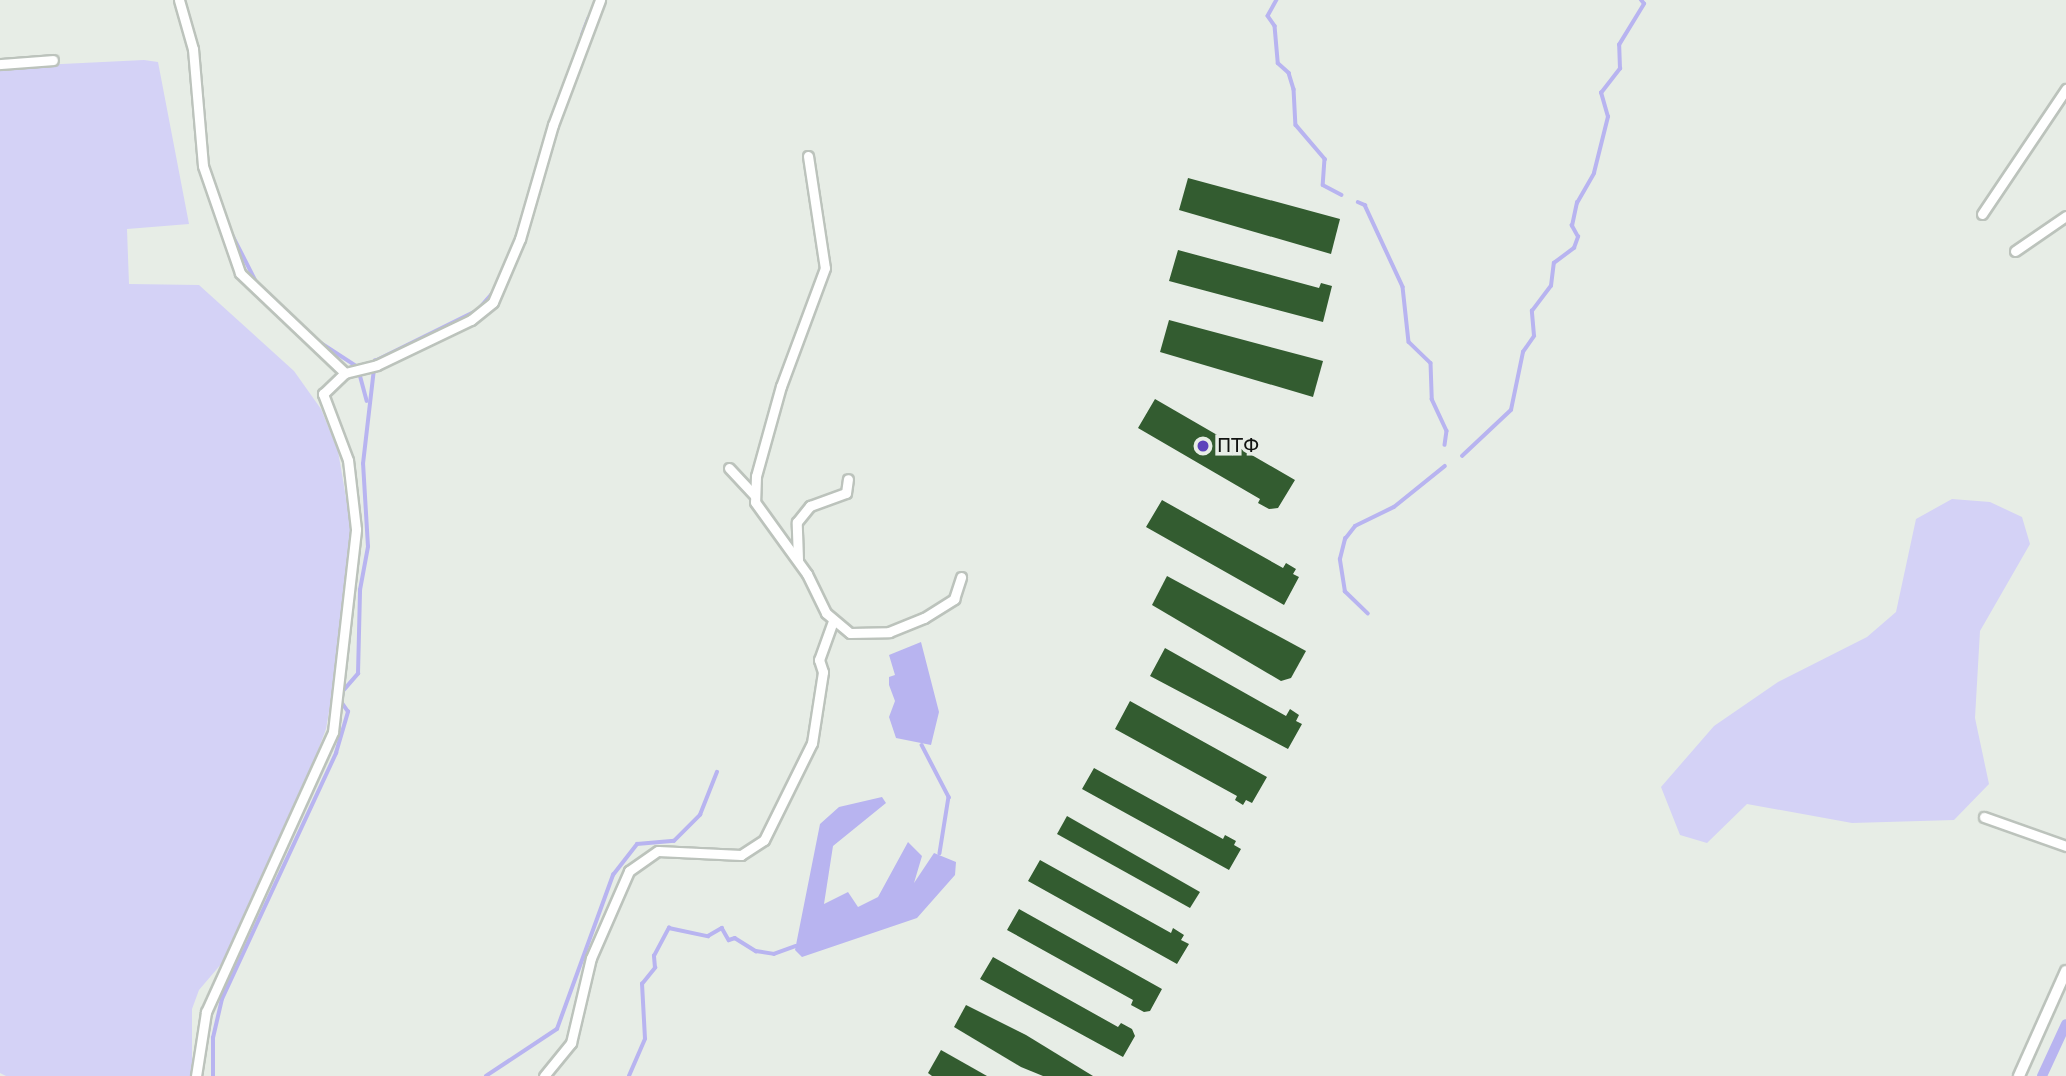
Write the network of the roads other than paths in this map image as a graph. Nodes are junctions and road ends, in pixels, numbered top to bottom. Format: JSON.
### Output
{"nodes":[{"id":1,"x":179,"y":0,"type":"edge"},
{"id":2,"x":600,"y":0,"type":"edge"},
{"id":3,"x":53,"y":60,"type":"dead end"},
{"id":4,"x":0,"y":64,"type":"edge"},
{"id":5,"x":2066,"y":89,"type":"edge"},
{"id":6,"x":808,"y":156,"type":"dead end"},
{"id":7,"x":1982,"y":214,"type":"dead end"},
{"id":8,"x":2066,"y":216,"type":"edge"},
{"id":9,"x":2015,"y":251,"type":"dead end"},
{"id":10,"x":345,"y":373,"type":"junction"},
{"id":11,"x":729,"y":468,"type":"dead end"},
{"id":12,"x":848,"y":479,"type":"dead end"},
{"id":13,"x":755,"y":496,"type":"junction"},
{"id":14,"x":798,"y":562,"type":"junction"},
{"id":15,"x":961,"y":577,"type":"dead end"},
{"id":16,"x":832,"y":621,"type":"junction"},
{"id":17,"x":1984,"y":817,"type":"dead end"},
{"id":18,"x":2066,"y":846,"type":"edge"},
{"id":19,"x":2066,"y":971,"type":"edge"},
{"id":20,"x":196,"y":1076,"type":"edge"},
{"id":21,"x":544,"y":1076,"type":"edge"},
{"id":22,"x":2019,"y":1076,"type":"edge"}],
"edges":[{"from":1,"to":10,"type":"street"},
{"from":2,"to":10,"type":"street"},
{"from":3,"to":4,"type":"street"},
{"from":5,"to":7,"type":"street"},
{"from":6,"to":13,"type":"street"},
{"from":8,"to":9,"type":"street"},
{"from":10,"to":20,"type":"street"},
{"from":11,"to":13,"type":"street"},
{"from":12,"to":14,"type":"street"},
{"from":13,"to":14,"type":"street"},
{"from":14,"to":16,"type":"street"},
{"from":15,"to":16,"type":"street"},
{"from":16,"to":21,"type":"street"},
{"from":17,"to":18,"type":"street"},
{"from":19,"to":22,"type":"street"}]}
